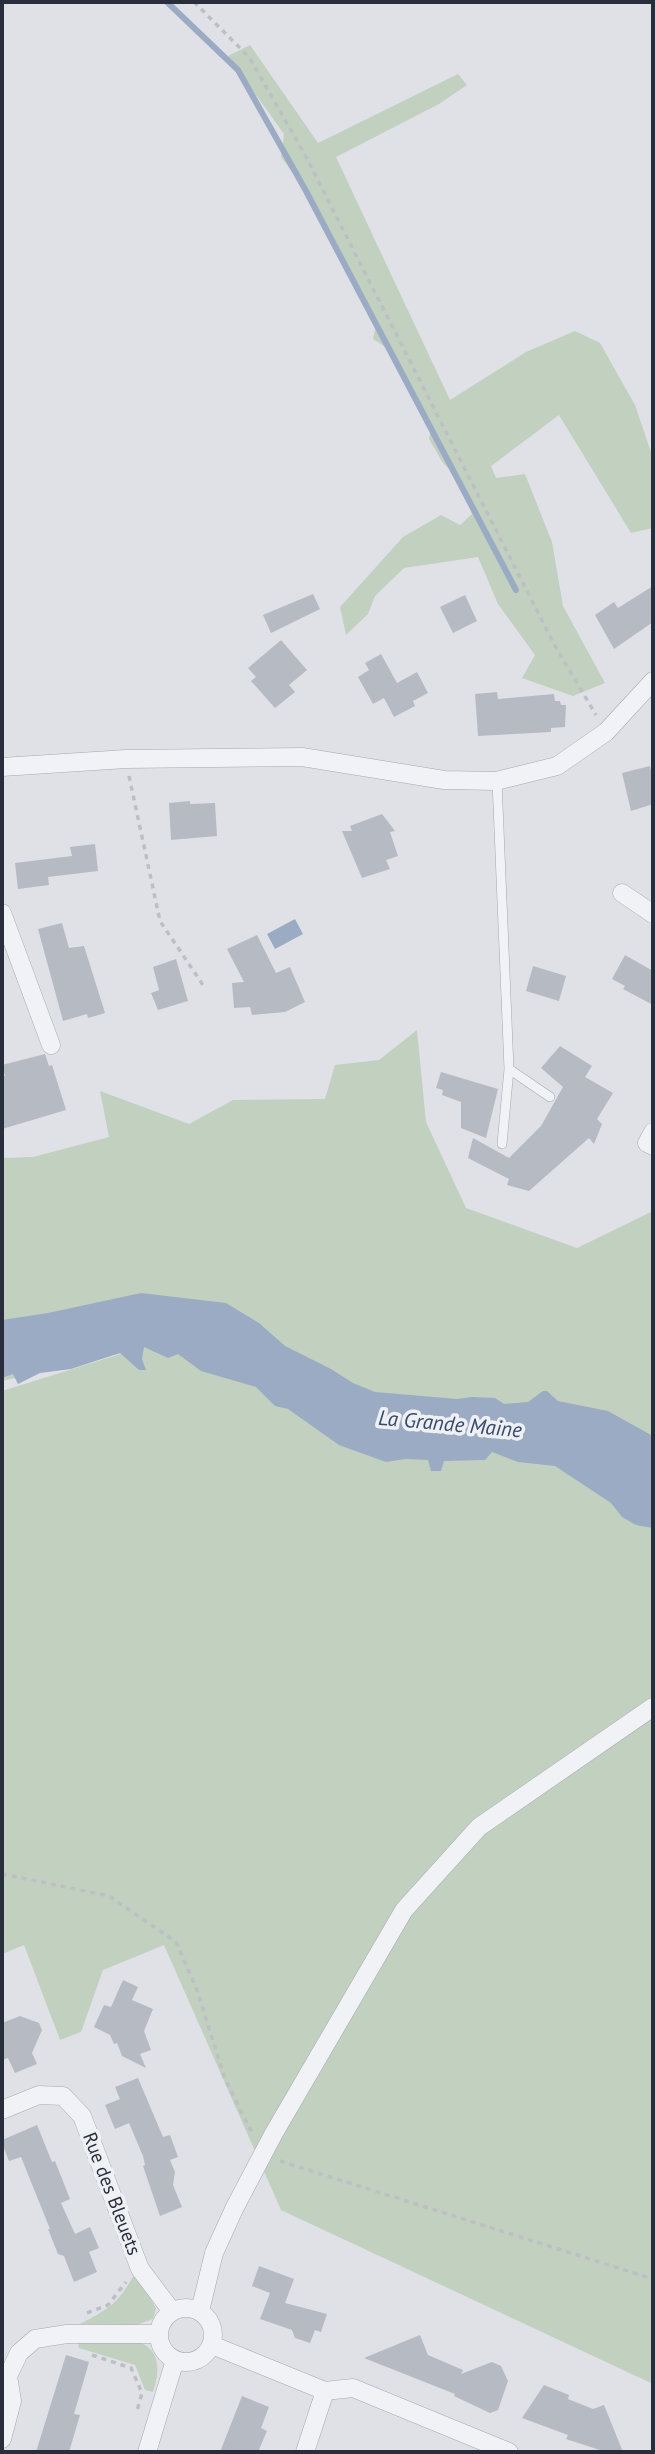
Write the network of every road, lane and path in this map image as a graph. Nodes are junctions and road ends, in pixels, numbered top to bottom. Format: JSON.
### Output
{"nodes":[{"id":1,"x":194,"y":2,"type":"edge"},
{"id":2,"x":653,"y":681,"type":"edge"},
{"id":3,"x":606,"y":732,"type":"junction"},
{"id":4,"x":126,"y":759,"type":"junction"},
{"id":5,"x":2,"y":767,"type":"edge"},
{"id":6,"x":496,"y":781,"type":"junction"},
{"id":7,"x":622,"y":893,"type":"dead end"},
{"id":8,"x":2,"y":913,"type":"edge"},
{"id":9,"x":653,"y":914,"type":"edge"},
{"id":10,"x":203,"y":985,"type":"dead end"},
{"id":11,"x":51,"y":1045,"type":"dead end"},
{"id":12,"x":509,"y":1069,"type":"junction"},
{"id":13,"x":550,"y":1097,"type":"dead end"},
{"id":14,"x":653,"y":1132,"type":"edge"},
{"id":15,"x":502,"y":1144,"type":"dead end"},
{"id":16,"x":653,"y":1146,"type":"edge"},
{"id":17,"x":653,"y":1707,"type":"edge"},
{"id":18,"x":2,"y":1874,"type":"edge"},
{"id":19,"x":2,"y":2110,"type":"edge"},
{"id":20,"x":263,"y":2156,"type":"junction"},
{"id":21,"x":653,"y":2279,"type":"edge"},
{"id":22,"x":172,"y":2310,"type":"junction"},
{"id":23,"x":200,"y":2311,"type":"junction"},
{"id":24,"x":159,"y":2334,"type":"junction"},
{"id":25,"x":212,"y":2345,"type":"junction"},
{"id":26,"x":175,"y":2360,"type":"junction"},
{"id":27,"x":5,"y":2375,"type":"edge"},
{"id":28,"x":325,"y":2391,"type":"junction"},
{"id":29,"x":2,"y":2438,"type":"edge"},
{"id":30,"x":148,"y":2452,"type":"edge"},
{"id":31,"x":304,"y":2452,"type":"edge"},
{"id":32,"x":509,"y":2452,"type":"edge"}],
"edges":[{"from":1,"to":3,"type":"path"},
{"from":2,"to":3,"type":"street"},
{"from":3,"to":6,"type":"street"},
{"from":4,"to":5,"type":"street"},
{"from":4,"to":6,"type":"street"},
{"from":4,"to":10,"type":"path"},
{"from":6,"to":12,"type":"lane"},
{"from":7,"to":9,"type":"street"},
{"from":8,"to":11,"type":"street"},
{"from":12,"to":13,"type":"lane"},
{"from":12,"to":15,"type":"lane"},
{"from":14,"to":16,"type":"street"},
{"from":17,"to":20,"type":"street"},
{"from":18,"to":20,"type":"path"},
{"from":19,"to":22,"type":"street","name":"Rue des Bleuets"},
{"from":20,"to":21,"type":"path"},
{"from":20,"to":23,"type":"street"},
{"from":22,"to":23,"type":"street"},
{"from":22,"to":24,"type":"street"},
{"from":23,"to":25,"type":"street"},
{"from":24,"to":26,"type":"street"},
{"from":24,"to":27,"type":"street"},
{"from":25,"to":26,"type":"street"},
{"from":25,"to":28,"type":"street"},
{"from":26,"to":30,"type":"street"},
{"from":27,"to":29,"type":"street"},
{"from":28,"to":31,"type":"street"},
{"from":28,"to":32,"type":"street"}]}
